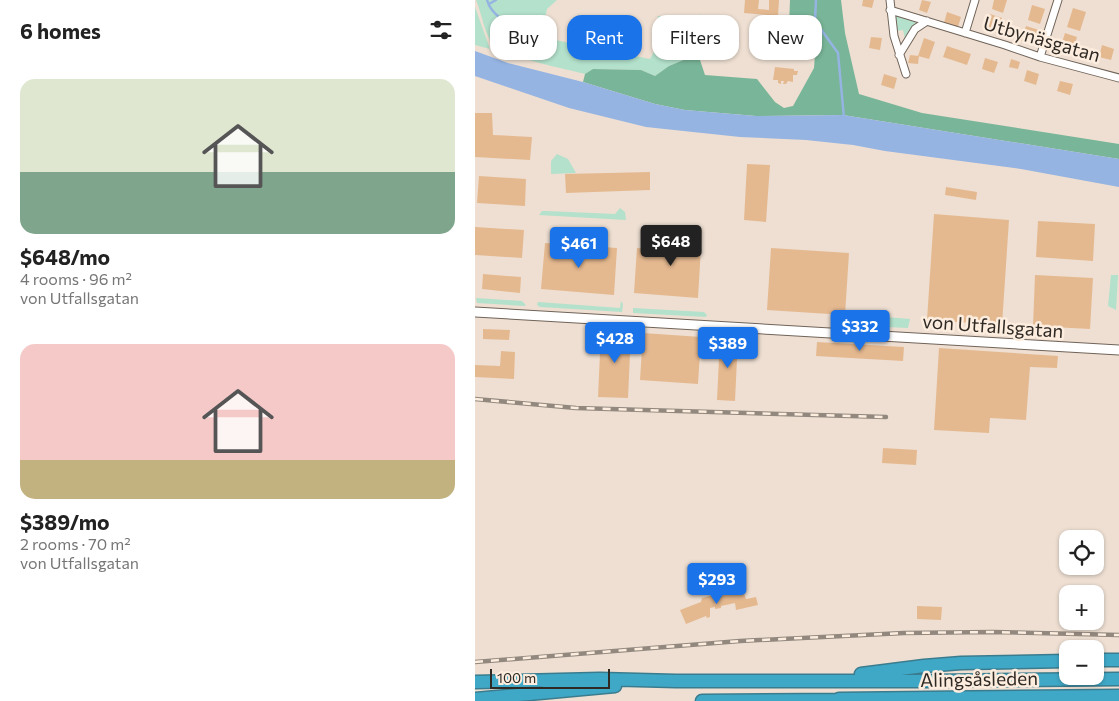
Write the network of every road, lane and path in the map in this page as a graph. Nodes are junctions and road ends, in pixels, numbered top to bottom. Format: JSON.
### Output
{"nodes":[{"id":1,"x":889,"y":0,"type":"edge"},
{"id":2,"x":975,"y":0,"type":"edge"},
{"id":3,"x":1058,"y":0,"type":"edge"},
{"id":4,"x":890,"y":10,"type":"junction"},
{"id":5,"x":927,"y":21,"type":"junction"},
{"id":6,"x":965,"y":33,"type":"junction"},
{"id":7,"x":899,"y":55,"type":"junction"},
{"id":8,"x":1040,"y":57,"type":"junction"},
{"id":9,"x":906,"y":74,"type":"dead end"},
{"id":10,"x":1119,"y":78,"type":"edge"},
{"id":11,"x":475,"y":312,"type":"edge"},
{"id":12,"x":1119,"y":350,"type":"edge"},
{"id":13,"x":1104,"y":660,"type":"edge"},
{"id":14,"x":1119,"y":660,"type":"edge"},
{"id":15,"x":1059,"y":661,"type":"edge"},
{"id":16,"x":1119,"y":679,"type":"edge"},
{"id":17,"x":668,"y":681,"type":"junction"},
{"id":18,"x":814,"y":681,"type":"junction"},
{"id":19,"x":475,"y":682,"type":"edge"},
{"id":20,"x":1119,"y":696,"type":"edge"},
{"id":21,"x":475,"y":699,"type":"edge"},
{"id":22,"x":845,"y":700,"type":"edge"},
{"id":23,"x":702,"y":701,"type":"edge"},
{"id":24,"x":722,"y":701,"type":"edge"}],
"edges":[{"from":1,"to":4,"type":"street"},
{"from":2,"to":6,"type":"street"},
{"from":3,"to":8,"type":"street"},
{"from":4,"to":5,"type":"street","name":"Utbynäsgatan"},
{"from":4,"to":7,"type":"street"},
{"from":5,"to":6,"type":"street","name":"Utbynäsgatan"},
{"from":5,"to":7,"type":"street"},
{"from":6,"to":8,"type":"street","name":"Utbynäsgatan"},
{"from":7,"to":9,"type":"street"},
{"from":8,"to":10,"type":"street","name":"Utbynäsgatan"},
{"from":11,"to":12,"type":"street","name":"von Utfallsgatan"},
{"from":13,"to":14,"type":"highway"},
{"from":15,"to":18,"type":"highway"},
{"from":16,"to":18,"type":"highway"},
{"from":17,"to":18,"type":"highway"},
{"from":17,"to":19,"type":"highway"},
{"from":17,"to":21,"type":"highway"},
{"from":20,"to":22,"type":"highway","name":"Alingsåsleden"},
{"from":22,"to":24,"type":"highway","name":"Alingsåsleden"},
{"from":23,"to":24,"type":"highway","name":"Alingsåsleden"}]}
